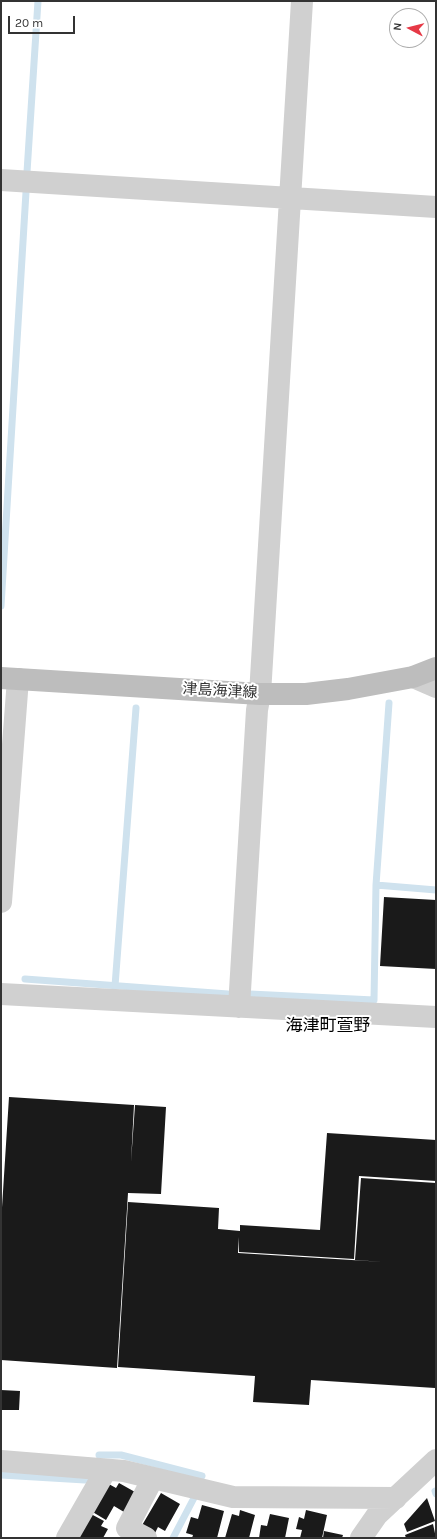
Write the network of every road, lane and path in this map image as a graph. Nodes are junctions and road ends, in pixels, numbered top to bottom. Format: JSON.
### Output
{"nodes":[{"id":1,"x":302,"y":1,"type":"edge"},
{"id":2,"x":1,"y":180,"type":"edge"},
{"id":3,"x":290,"y":197,"type":"junction"},
{"id":4,"x":436,"y":207,"type":"edge"},
{"id":5,"x":436,"y":668,"type":"edge"},
{"id":6,"x":413,"y":677,"type":"junction"},
{"id":7,"x":9,"y":678,"type":"edge"},
{"id":8,"x":436,"y":687,"type":"edge"},
{"id":9,"x":260,"y":694,"type":"junction"},
{"id":10,"x":1,"y":902,"type":"edge"},
{"id":11,"x":1,"y":994,"type":"edge"},
{"id":12,"x":240,"y":1007,"type":"junction"},
{"id":13,"x":436,"y":1017,"type":"edge"},
{"id":14,"x":436,"y":1460,"type":"edge"},
{"id":15,"x":1,"y":1461,"type":"edge"},
{"id":16,"x":106,"y":1470,"type":"junction"},
{"id":17,"x":153,"y":1478,"type":"junction"},
{"id":18,"x":396,"y":1498,"type":"junction"},
{"id":19,"x":67,"y":1538,"type":"edge"},
{"id":20,"x":146,"y":1538,"type":"edge"},
{"id":21,"x":361,"y":1538,"type":"edge"}],
"edges":[{"from":1,"to":3,"type":"street"},
{"from":2,"to":3,"type":"street"},
{"from":3,"to":4,"type":"street"},
{"from":3,"to":9,"type":"street"},
{"from":5,"to":6,"type":"main road","name":"津島海津線"},
{"from":6,"to":8,"type":"street"},
{"from":6,"to":9,"type":"main road","name":"津島海津線"},
{"from":7,"to":9,"type":"main road","name":"津島海津線"},
{"from":7,"to":10,"type":"street"},
{"from":9,"to":12,"type":"street"},
{"from":11,"to":12,"type":"street"},
{"from":12,"to":13,"type":"street"},
{"from":14,"to":18,"type":"street"},
{"from":15,"to":16,"type":"street"},
{"from":16,"to":17,"type":"street"},
{"from":16,"to":19,"type":"street"},
{"from":17,"to":18,"type":"street"},
{"from":17,"to":20,"type":"street"},
{"from":18,"to":21,"type":"street"}]}
